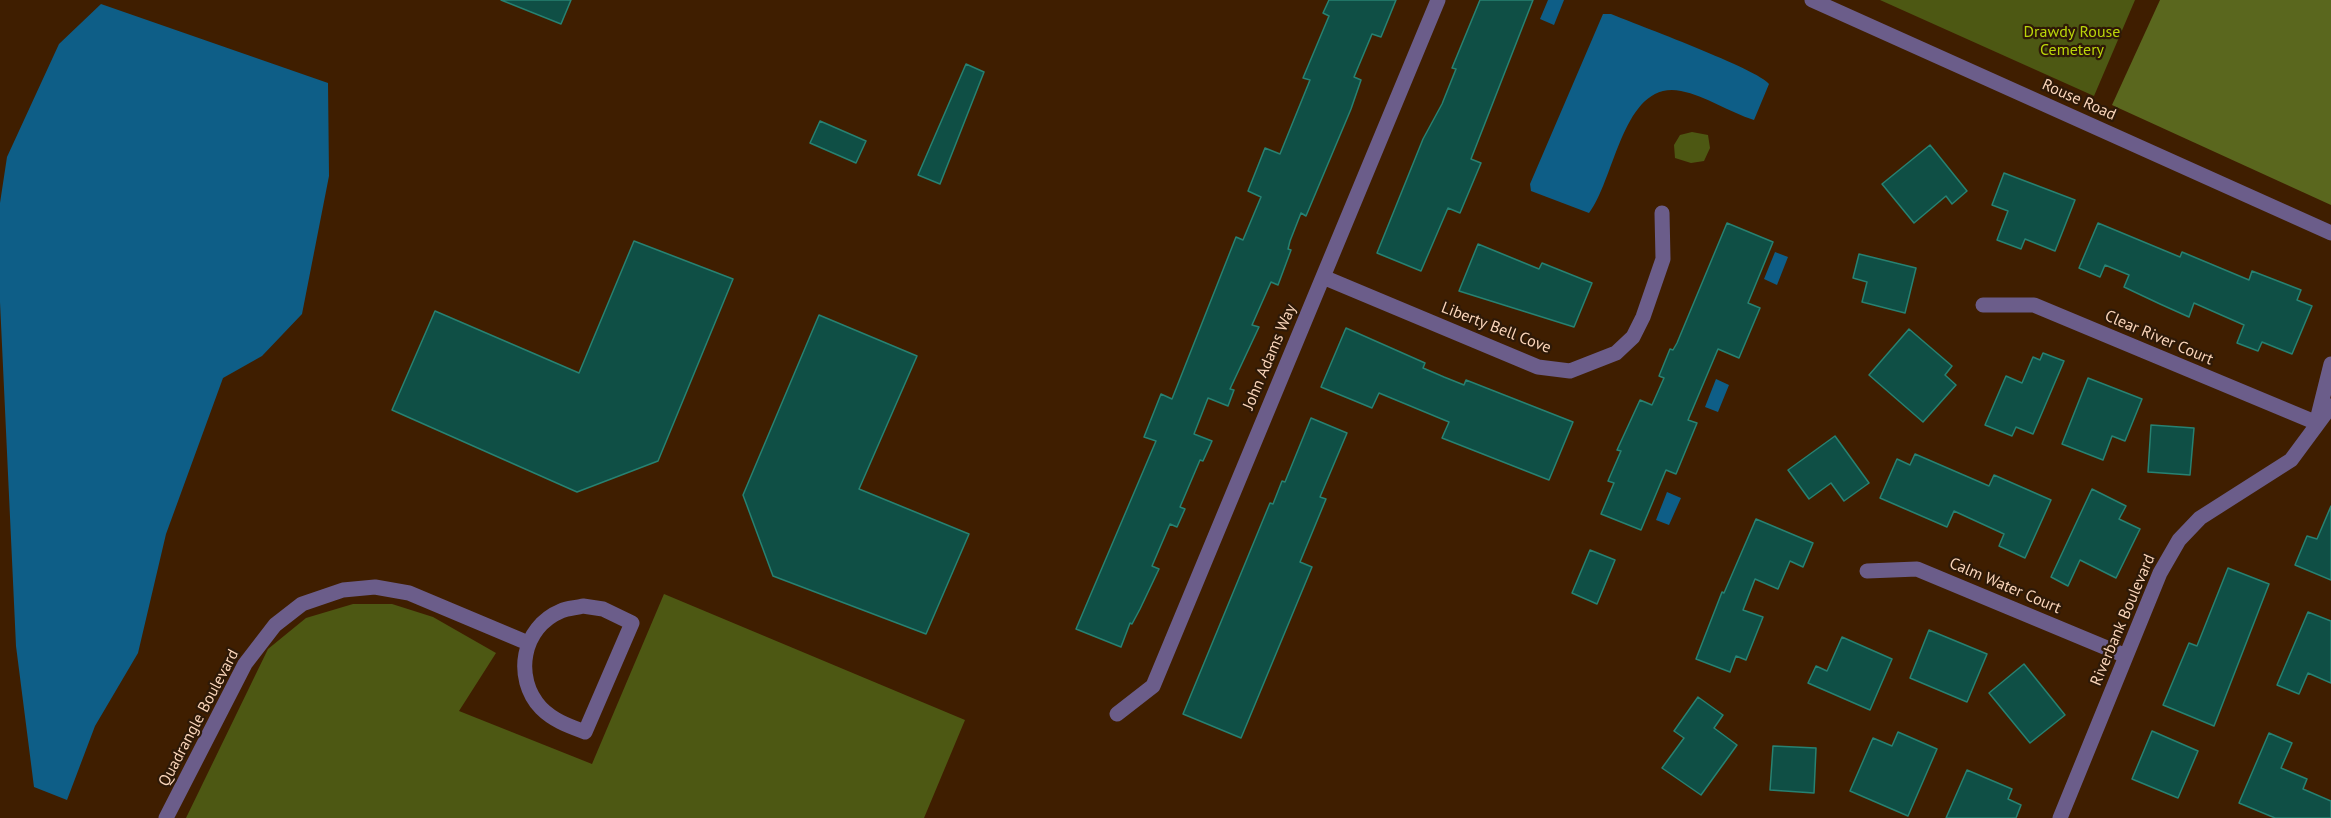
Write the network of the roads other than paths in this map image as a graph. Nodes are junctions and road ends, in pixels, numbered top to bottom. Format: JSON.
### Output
{"nodes":[{"id":1,"x":1438,"y":0,"type":"edge"},
{"id":2,"x":1812,"y":0,"type":"edge"},
{"id":3,"x":1662,"y":213,"type":"dead end"},
{"id":4,"x":2331,"y":233,"type":"edge"},
{"id":5,"x":1323,"y":277,"type":"junction"},
{"id":6,"x":1983,"y":305,"type":"dead end"},
{"id":7,"x":2331,"y":364,"type":"edge"},
{"id":8,"x":2331,"y":406,"type":"edge"},
{"id":9,"x":2317,"y":423,"type":"junction"},
{"id":10,"x":1867,"y":571,"type":"dead end"},
{"id":11,"x":528,"y":643,"type":"junction"},
{"id":12,"x":2126,"y":656,"type":"junction"},
{"id":13,"x":1117,"y":714,"type":"dead end"},
{"id":14,"x":166,"y":818,"type":"edge"},
{"id":15,"x":2060,"y":818,"type":"edge"}],
"edges":[{"from":1,"to":5,"type":"street","name":"John Adams Way"},
{"from":2,"to":4,"type":"street","name":"Rouse Road"},
{"from":3,"to":5,"type":"street","name":"Liberty Bell Cove"},
{"from":5,"to":13,"type":"street","name":"John Adams Way"},
{"from":6,"to":9,"type":"street","name":"Clear River Court"},
{"from":7,"to":9,"type":"street","name":"Riverbank Boulevard"},
{"from":8,"to":9,"type":"street","name":"Riverbank Boulevard"},
{"from":9,"to":12,"type":"street","name":"Riverbank Boulevard"},
{"from":10,"to":12,"type":"street","name":"Calm Water Court"},
{"from":11,"to":11,"type":"street"},
{"from":11,"to":14,"type":"street","name":"Quadrangle Boulevard"},
{"from":12,"to":15,"type":"street","name":"Riverbank Boulevard"}]}
